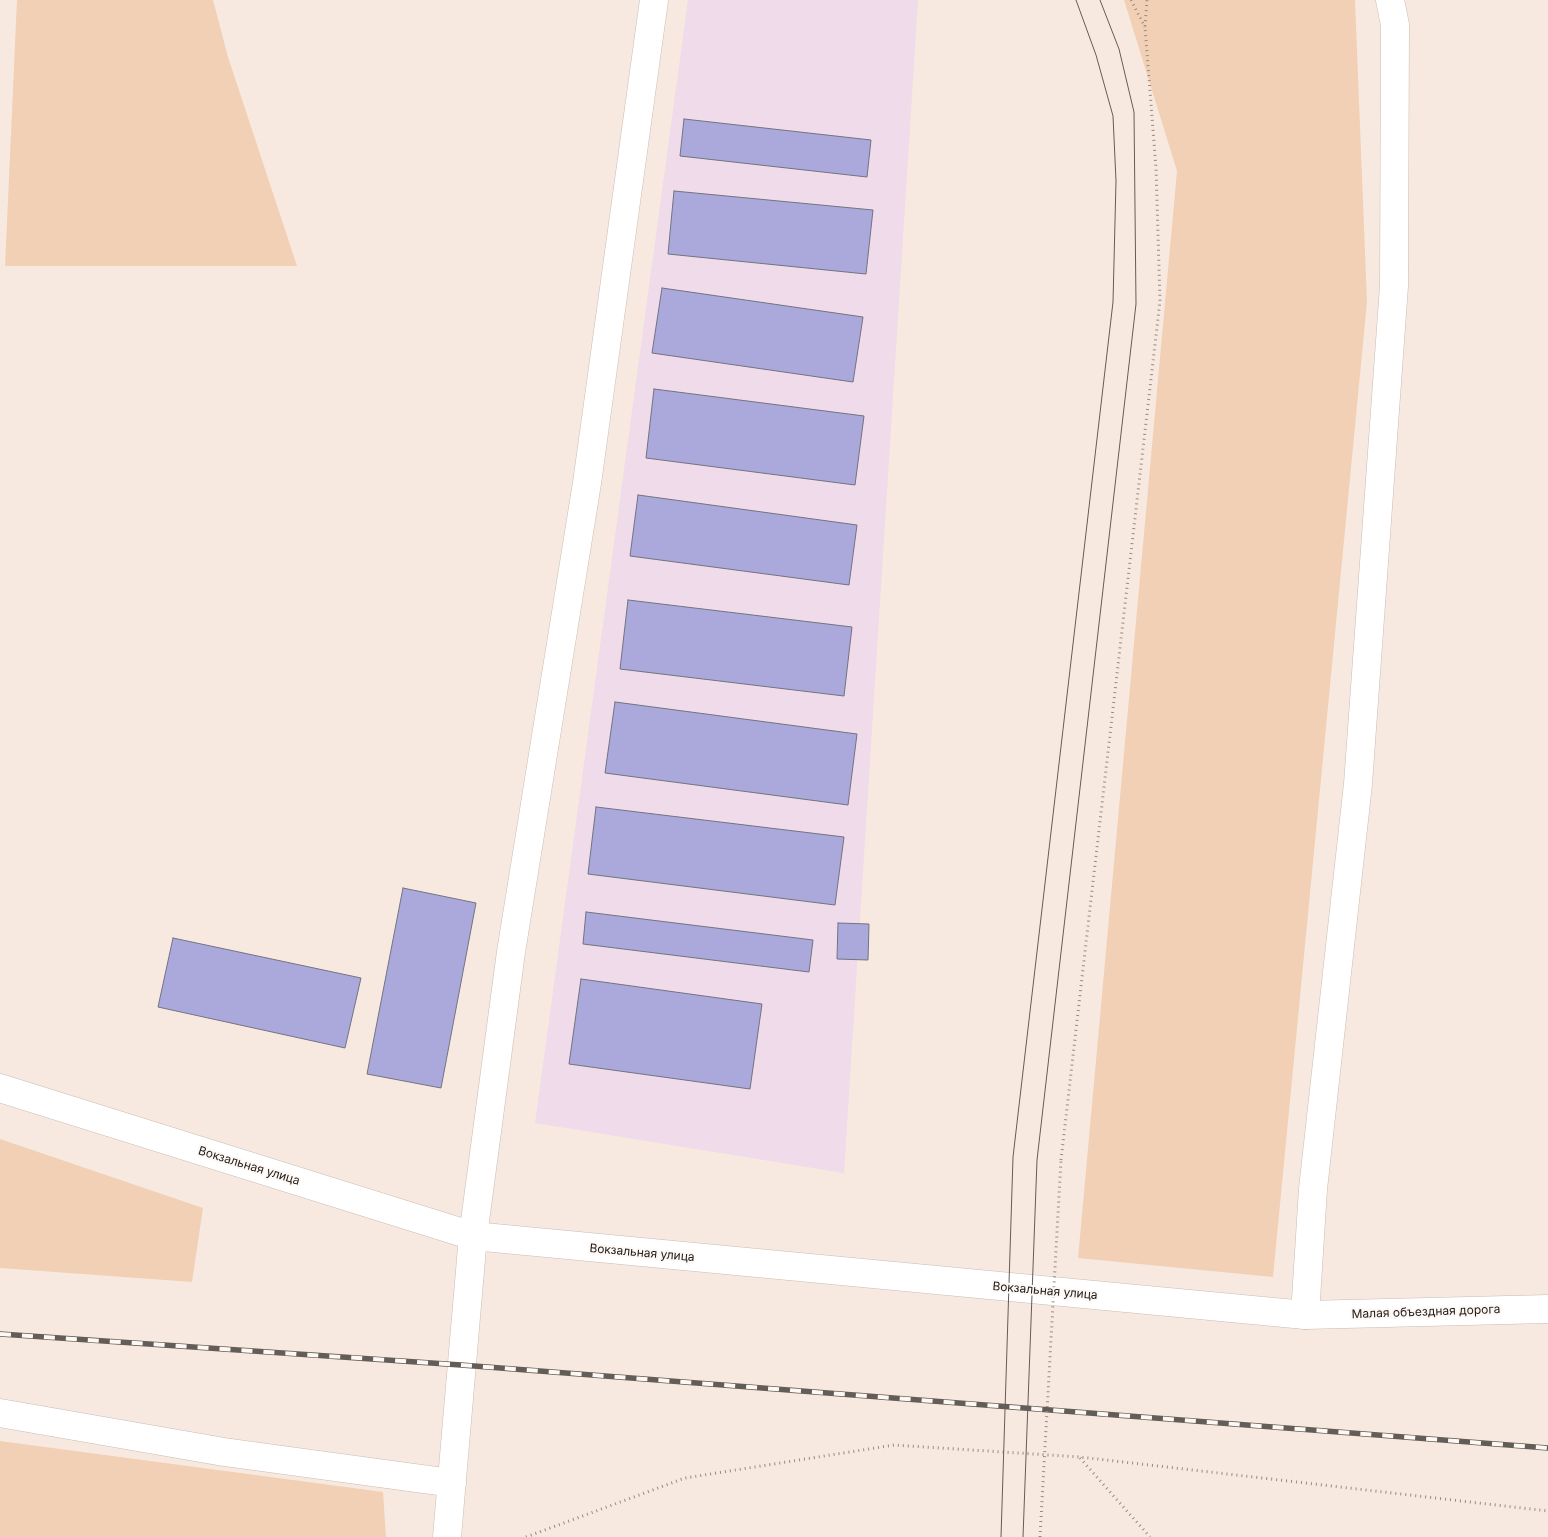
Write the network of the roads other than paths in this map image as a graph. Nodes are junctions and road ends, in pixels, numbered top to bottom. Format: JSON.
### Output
{"nodes":[{"id":1,"x":654,"y":0,"type":"edge"},
{"id":2,"x":1390,"y":0,"type":"edge"},
{"id":3,"x":0,"y":1088,"type":"edge"},
{"id":4,"x":473,"y":1236,"type":"junction"},
{"id":5,"x":1548,"y":1309,"type":"edge"},
{"id":6,"x":1305,"y":1316,"type":"junction"},
{"id":7,"x":0,"y":1413,"type":"edge"},
{"id":8,"x":452,"y":1483,"type":"junction"},
{"id":9,"x":447,"y":1537,"type":"edge"}],
"edges":[{"from":1,"to":4,"type":"street"},
{"from":2,"to":6,"type":"street"},
{"from":3,"to":4,"type":"street","name":"Вокзальная улица"},
{"from":4,"to":6,"type":"street","name":"Вокзальная улица"},
{"from":4,"to":8,"type":"street"},
{"from":5,"to":6,"type":"street","name":"Малая объездная дорога"},
{"from":7,"to":8,"type":"street"},
{"from":8,"to":9,"type":"street"}]}
